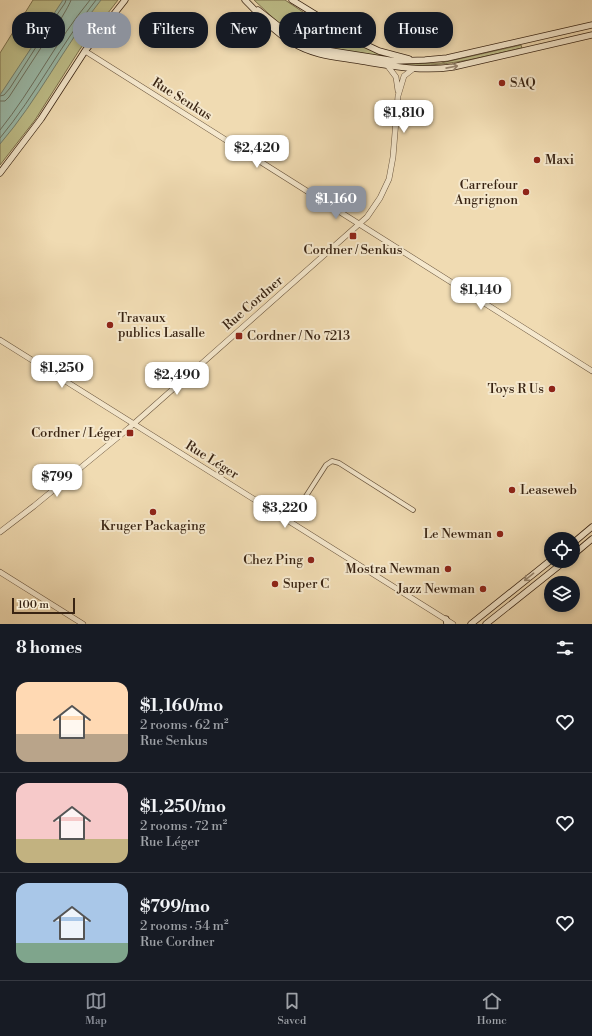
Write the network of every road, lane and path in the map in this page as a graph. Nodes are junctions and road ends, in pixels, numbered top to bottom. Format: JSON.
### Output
{"nodes":[{"id":1,"x":125,"y":0,"type":"edge"},
{"id":2,"x":246,"y":0,"type":"edge"},
{"id":3,"x":292,"y":0,"type":"edge"},
{"id":4,"x":251,"y":6,"type":"junction"},
{"id":5,"x":311,"y":12,"type":"edge"},
{"id":6,"x":592,"y":25,"type":"edge"},
{"id":7,"x":279,"y":27,"type":"edge"},
{"id":8,"x":592,"y":35,"type":"edge"},
{"id":9,"x":318,"y":48,"type":"edge"},
{"id":10,"x":371,"y":48,"type":"edge"},
{"id":11,"x":85,"y":51,"type":"junction"},
{"id":12,"x":416,"y":61,"type":"junction"},
{"id":13,"x":387,"y":65,"type":"junction"},
{"id":14,"x":413,"y":69,"type":"junction"},
{"id":15,"x":398,"y":96,"type":"junction"},
{"id":16,"x":0,"y":173,"type":"edge"},
{"id":17,"x":360,"y":224,"type":"junction"},
{"id":18,"x":0,"y":340,"type":"edge"},
{"id":19,"x":592,"y":371,"type":"edge"},
{"id":20,"x":134,"y":424,"type":"junction"},
{"id":21,"x":413,"y":510,"type":"dead end"},
{"id":22,"x":290,"y":521,"type":"junction"},
{"id":23,"x":592,"y":527,"type":"edge"},
{"id":24,"x":0,"y":532,"type":"edge"},
{"id":25,"x":580,"y":536,"type":"edge"},
{"id":26,"x":592,"y":539,"type":"edge"},
{"id":27,"x":580,"y":548,"type":"edge"},
{"id":28,"x":544,"y":566,"type":"edge"},
{"id":29,"x":556,"y":568,"type":"edge"},
{"id":30,"x":0,"y":572,"type":"edge"},
{"id":31,"x":446,"y":622,"type":"edge"},
{"id":32,"x":82,"y":624,"type":"edge"},
{"id":33,"x":453,"y":624,"type":"edge"},
{"id":34,"x":471,"y":624,"type":"edge"},
{"id":35,"x":487,"y":624,"type":"edge"}],
"edges":[{"from":1,"to":11,"type":"main road"},
{"from":2,"to":4,"type":"main road"},
{"from":3,"to":5,"type":"main road"},
{"from":4,"to":7,"type":"main road"},
{"from":4,"to":13,"type":"main road"},
{"from":6,"to":12,"type":"main road"},
{"from":14,"to":8,"type":"main road","one_way":true},
{"from":9,"to":12,"type":"main road"},
{"from":10,"to":12,"type":"main road"},
{"from":11,"to":16,"type":"main road"},
{"from":11,"to":17,"type":"street","name":"Rue Senkus"},
{"from":13,"to":14,"type":"main road"},
{"from":13,"to":15,"type":"street"},
{"from":14,"to":15,"type":"street"},
{"from":15,"to":17,"type":"street","name":"Rue Cordner"},
{"from":17,"to":19,"type":"street","name":"Rue Senkus"},
{"from":17,"to":20,"type":"street","name":"Rue Cordner"},
{"from":18,"to":20,"type":"street","name":"Rue Léger"},
{"from":20,"to":22,"type":"street","name":"Rue Léger"},
{"from":20,"to":24,"type":"street","name":"Rue Cordner"},
{"from":21,"to":22,"type":"street"},
{"from":22,"to":31,"type":"street","name":"Rue Léger"},
{"from":23,"to":25,"type":"main road"},
{"from":26,"to":27,"type":"main road"},
{"from":28,"to":34,"type":"main road","one_way":true},
{"from":29,"to":35,"type":"main road"},
{"from":30,"to":32,"type":"street"},
{"from":31,"to":33,"type":"street","name":"Rue Léger"}]}
